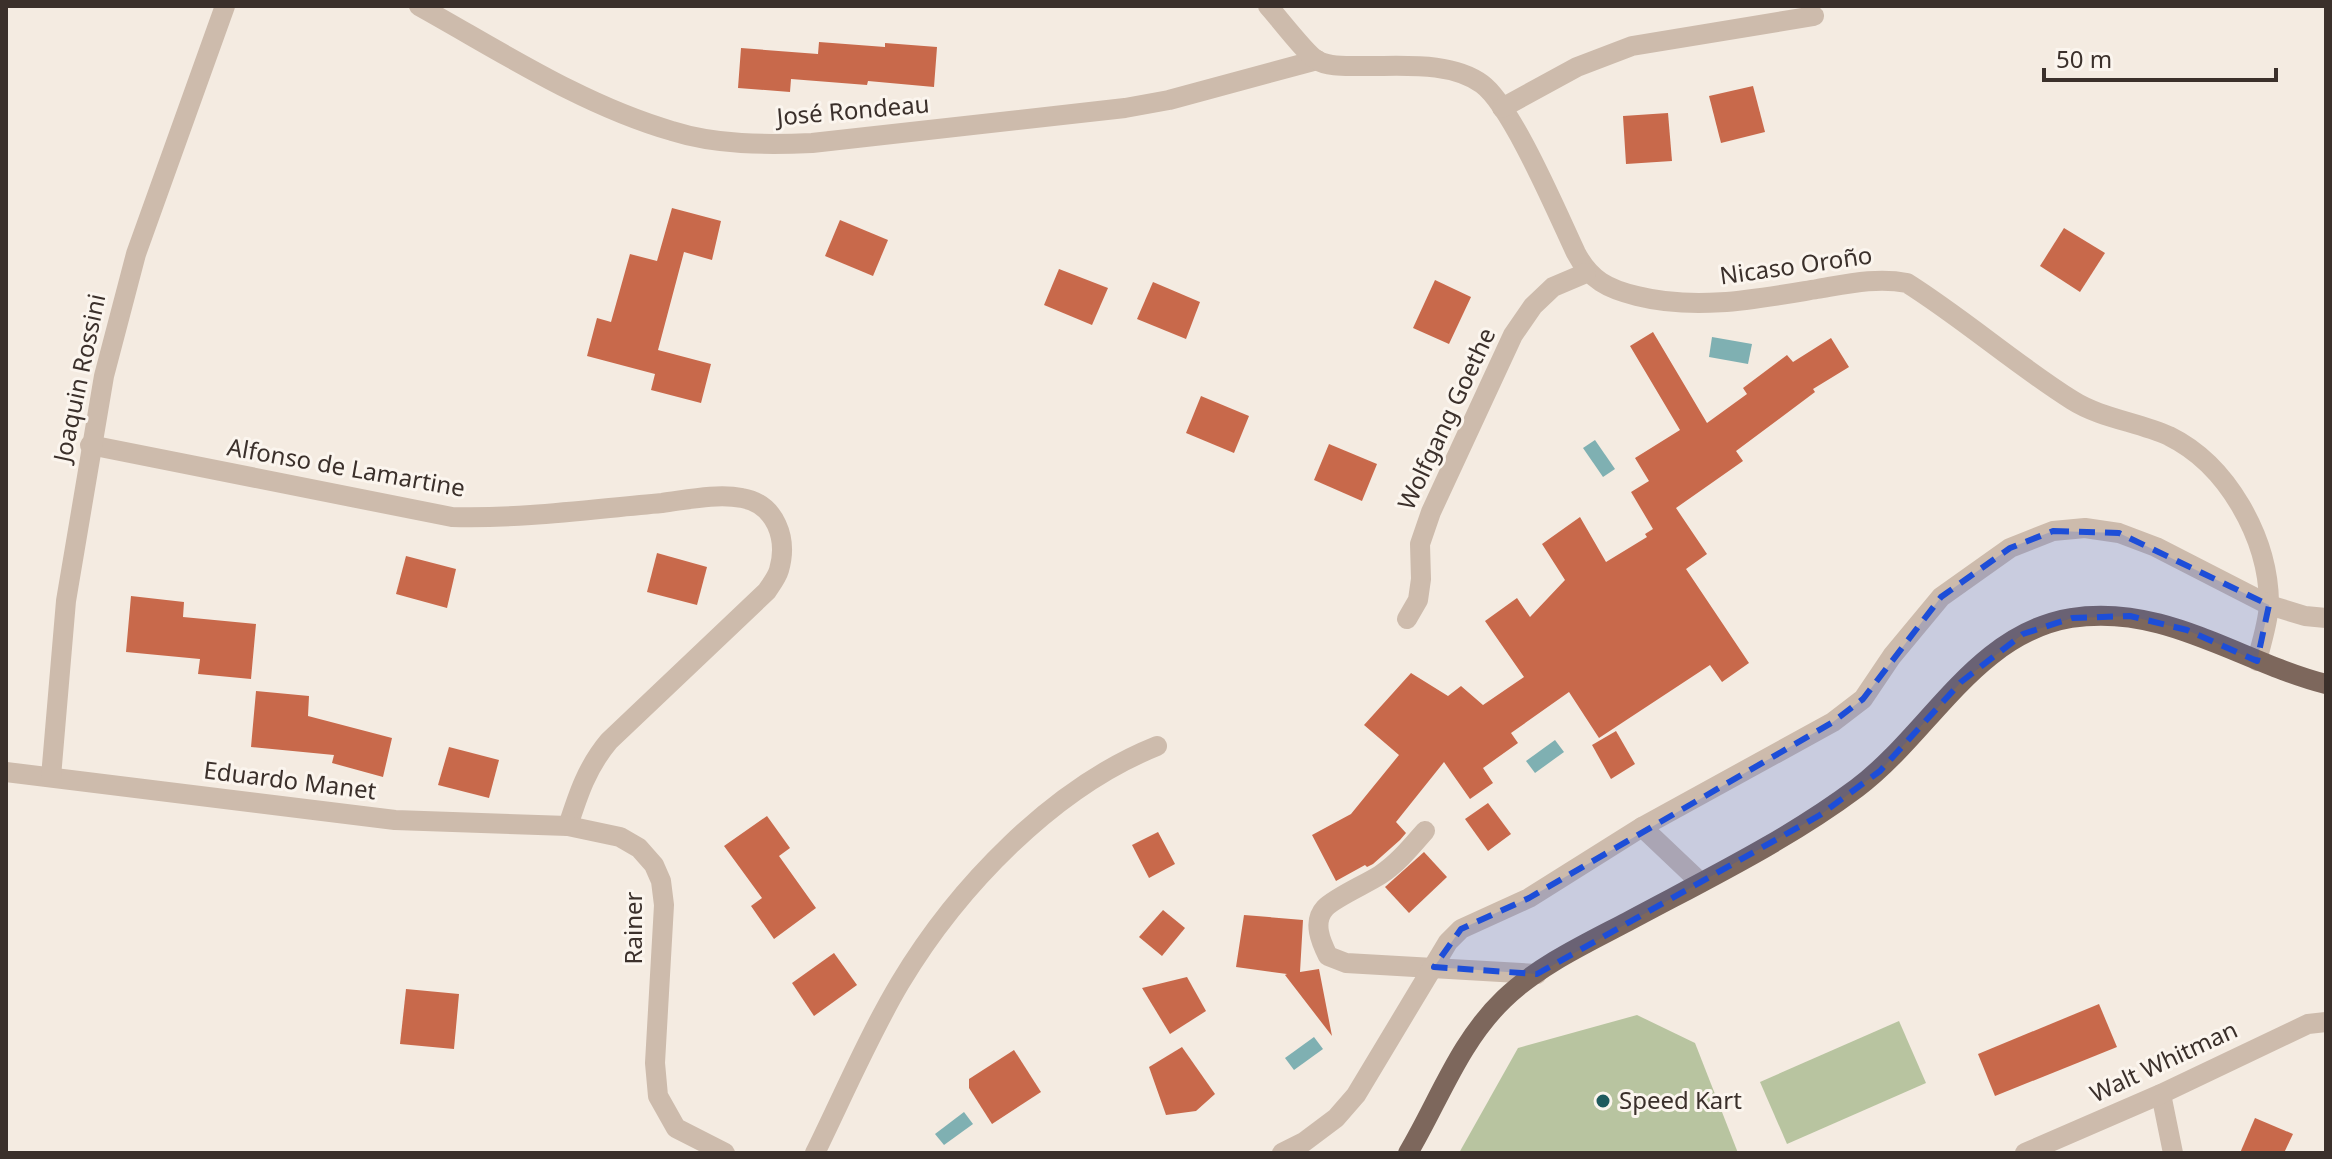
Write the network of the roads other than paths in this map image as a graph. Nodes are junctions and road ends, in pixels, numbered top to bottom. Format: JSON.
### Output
{"nodes":[{"id":1,"x":225,"y":6,"type":"edge"},
{"id":2,"x":419,"y":6,"type":"edge"},
{"id":3,"x":1268,"y":6,"type":"edge"},
{"id":4,"x":1814,"y":16,"type":"dead end"},
{"id":5,"x":1317,"y":60,"type":"junction"},
{"id":6,"x":1502,"y":108,"type":"junction"},
{"id":7,"x":1586,"y":273,"type":"junction"},
{"id":8,"x":90,"y":445,"type":"junction"},
{"id":9,"x":2269,"y":605,"type":"junction"},
{"id":10,"x":2326,"y":618,"type":"edge"},
{"id":11,"x":1407,"y":619,"type":"dead end"},
{"id":12,"x":2257,"y":661,"type":"junction"},
{"id":13,"x":2326,"y":684,"type":"edge"},
{"id":14,"x":1157,"y":746,"type":"dead end"},
{"id":15,"x":6,"y":772,"type":"edge"},
{"id":16,"x":51,"y":777,"type":"junction"},
{"id":17,"x":568,"y":826,"type":"junction"},
{"id":18,"x":1642,"y":827,"type":"junction"},
{"id":19,"x":1425,"y":831,"type":"dead end"},
{"id":20,"x":1700,"y":882,"type":"junction"},
{"id":21,"x":1434,"y":967,"type":"junction"},
{"id":22,"x":1537,"y":974,"type":"junction"},
{"id":23,"x":2326,"y":1022,"type":"edge"},
{"id":24,"x":2161,"y":1094,"type":"junction"},
{"id":25,"x":725,"y":1153,"type":"edge"},
{"id":26,"x":815,"y":1153,"type":"edge"},
{"id":27,"x":1282,"y":1153,"type":"edge"},
{"id":28,"x":1408,"y":1153,"type":"edge"},
{"id":29,"x":2025,"y":1153,"type":"edge"},
{"id":30,"x":2173,"y":1153,"type":"edge"}],
"edges":[{"from":1,"to":8,"type":"street","name":"Joaquin Rossini"},
{"from":2,"to":5,"type":"street","name":"José Rondeau"},
{"from":3,"to":5,"type":"street"},
{"from":4,"to":6,"type":"street"},
{"from":5,"to":6,"type":"street"},
{"from":6,"to":7,"type":"street"},
{"from":7,"to":9,"type":"street","name":"Nicaso Oroño"},
{"from":7,"to":11,"type":"street","name":"Wolfgang Goethe"},
{"from":8,"to":16,"type":"street","name":"Joaquin Rossini"},
{"from":8,"to":17,"type":"street","name":"Alfonso de Lamartine"},
{"from":9,"to":10,"type":"street"},
{"from":9,"to":12,"type":"street","name":"Nicaso Oroño"},
{"from":9,"to":18,"type":"street"},
{"from":12,"to":13,"type":"main road"},
{"from":12,"to":20,"type":"main road"},
{"from":14,"to":26,"type":"street"},
{"from":15,"to":16,"type":"street","name":"Eduardo Manet"},
{"from":16,"to":17,"type":"street","name":"Eduardo Manet"},
{"from":17,"to":25,"type":"street","name":"Rainer"},
{"from":18,"to":20,"type":"street"},
{"from":18,"to":21,"type":"street"},
{"from":19,"to":21,"type":"street"},
{"from":20,"to":22,"type":"main road"},
{"from":21,"to":22,"type":"street"},
{"from":21,"to":27,"type":"street"},
{"from":22,"to":28,"type":"main road"},
{"from":23,"to":24,"type":"street","name":"Walt Whitman"},
{"from":24,"to":29,"type":"street","name":"Walt Whitman"},
{"from":24,"to":30,"type":"street"}]}
